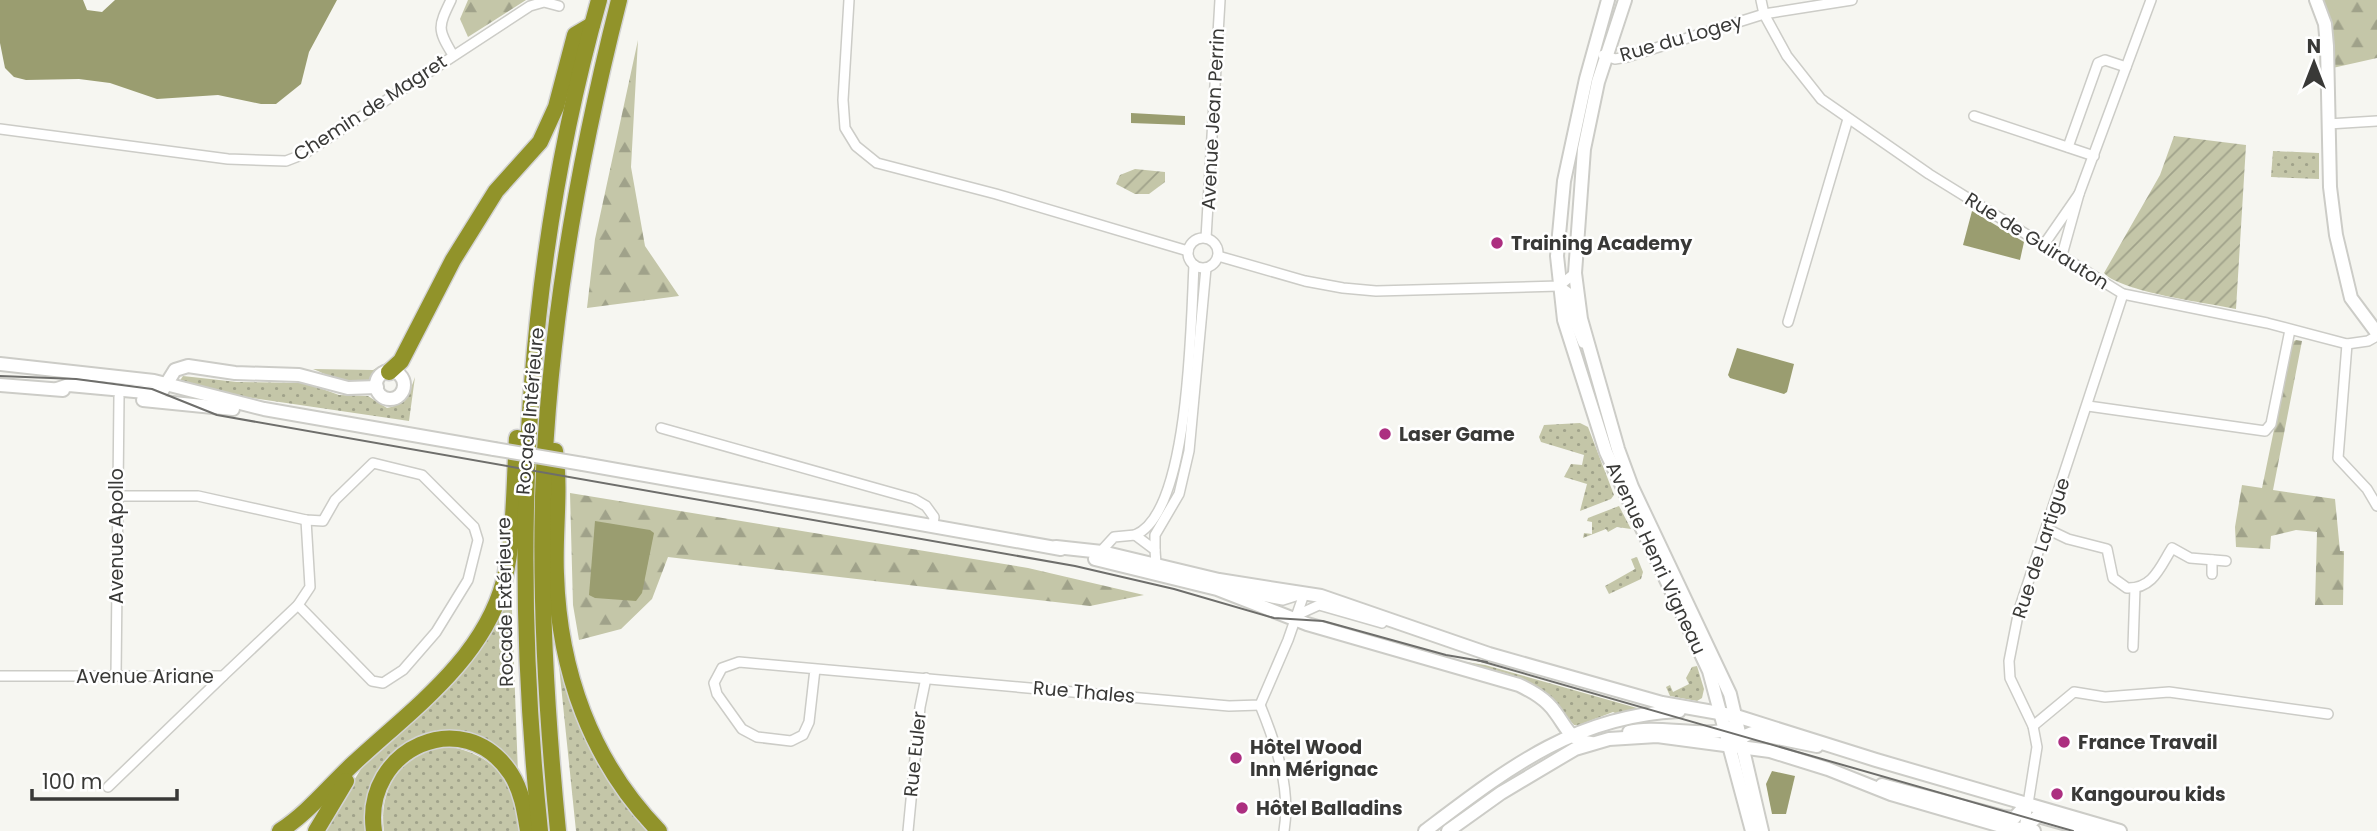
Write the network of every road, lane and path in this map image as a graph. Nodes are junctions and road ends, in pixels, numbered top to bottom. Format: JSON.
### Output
{"nodes":[{"id":1,"x":451,"y":0,"type":"edge"},
{"id":2,"x":599,"y":0,"type":"edge"},
{"id":3,"x":619,"y":0,"type":"edge"},
{"id":4,"x":849,"y":0,"type":"edge"},
{"id":5,"x":1220,"y":0,"type":"edge"},
{"id":6,"x":1608,"y":0,"type":"edge"},
{"id":7,"x":1625,"y":0,"type":"edge"},
{"id":8,"x":1761,"y":0,"type":"edge"},
{"id":9,"x":1852,"y":0,"type":"edge"},
{"id":10,"x":2151,"y":0,"type":"edge"},
{"id":11,"x":2316,"y":0,"type":"edge"},
{"id":12,"x":559,"y":5,"type":"dead end"},
{"id":13,"x":1764,"y":14,"type":"junction"},
{"id":14,"x":592,"y":25,"type":"junction"},
{"id":15,"x":1600,"y":54,"type":"junction"},
{"id":16,"x":453,"y":55,"type":"junction"},
{"id":17,"x":2126,"y":67,"type":"junction"},
{"id":18,"x":1974,"y":116,"type":"dead end"},
{"id":19,"x":1848,"y":119,"type":"junction"},
{"id":20,"x":2377,"y":121,"type":"edge"},
{"id":21,"x":2328,"y":124,"type":"junction"},
{"id":22,"x":0,"y":129,"type":"edge"},
{"id":23,"x":2068,"y":147,"type":"junction"},
{"id":24,"x":2094,"y":156,"type":"junction"},
{"id":25,"x":2079,"y":194,"type":"junction"},
{"id":26,"x":1206,"y":237,"type":"junction"},
{"id":27,"x":2045,"y":243,"type":"junction"},
{"id":28,"x":1188,"y":251,"type":"junction"},
{"id":29,"x":1218,"y":256,"type":"junction"},
{"id":30,"x":2062,"y":256,"type":"junction"},
{"id":31,"x":1194,"y":265,"type":"junction"},
{"id":32,"x":1206,"y":268,"type":"junction"},
{"id":33,"x":1575,"y":273,"type":"junction"},
{"id":34,"x":1559,"y":286,"type":"junction"},
{"id":35,"x":2123,"y":294,"type":"junction"},
{"id":36,"x":538,"y":315,"type":"junction"},
{"id":37,"x":1788,"y":321,"type":"dead end"},
{"id":38,"x":2290,"y":330,"type":"junction"},
{"id":39,"x":2377,"y":334,"type":"edge"},
{"id":40,"x":2347,"y":344,"type":"junction"},
{"id":41,"x":1591,"y":360,"type":"junction"},
{"id":42,"x":0,"y":364,"type":"edge"},
{"id":43,"x":389,"y":372,"type":"junction"},
{"id":44,"x":166,"y":384,"type":"junction"},
{"id":45,"x":0,"y":385,"type":"edge"},
{"id":46,"x":377,"y":387,"type":"junction"},
{"id":47,"x":57,"y":389,"type":"junction"},
{"id":48,"x":119,"y":397,"type":"junction"},
{"id":49,"x":2088,"y":406,"type":"junction"},
{"id":50,"x":310,"y":418,"type":"junction"},
{"id":51,"x":661,"y":428,"type":"dead end"},
{"id":52,"x":547,"y":438,"type":"junction"},
{"id":53,"x":1179,"y":474,"type":"junction"},
{"id":54,"x":116,"y":496,"type":"junction"},
{"id":55,"x":2377,"y":506,"type":"edge"},
{"id":56,"x":306,"y":520,"type":"junction"},
{"id":57,"x":933,"y":525,"type":"junction"},
{"id":58,"x":2047,"y":529,"type":"junction"},
{"id":59,"x":1135,"y":535,"type":"junction"},
{"id":60,"x":1155,"y":550,"type":"junction"},
{"id":61,"x":1106,"y":557,"type":"junction"},
{"id":62,"x":2212,"y":560,"type":"junction"},
{"id":63,"x":2226,"y":561,"type":"dead end"},
{"id":64,"x":1156,"y":564,"type":"junction"},
{"id":65,"x":1140,"y":570,"type":"junction"},
{"id":66,"x":2212,"y":574,"type":"dead end"},
{"id":67,"x":2135,"y":588,"type":"junction"},
{"id":68,"x":1217,"y":589,"type":"junction"},
{"id":69,"x":1304,"y":594,"type":"junction"},
{"id":70,"x":298,"y":605,"type":"junction"},
{"id":71,"x":1296,"y":618,"type":"junction"},
{"id":72,"x":1415,"y":629,"type":"junction"},
{"id":73,"x":2133,"y":647,"type":"dead end"},
{"id":74,"x":816,"y":669,"type":"junction"},
{"id":75,"x":0,"y":676,"type":"edge"},
{"id":76,"x":116,"y":676,"type":"junction"},
{"id":77,"x":223,"y":676,"type":"junction"},
{"id":78,"x":926,"y":678,"type":"junction"},
{"id":79,"x":1260,"y":705,"type":"junction"},
{"id":80,"x":1700,"y":711,"type":"junction"},
{"id":81,"x":1722,"y":714,"type":"junction"},
{"id":82,"x":2328,"y":714,"type":"dead end"},
{"id":83,"x":1736,"y":716,"type":"junction"},
{"id":84,"x":2033,"y":726,"type":"junction"},
{"id":85,"x":1726,"y":731,"type":"junction"},
{"id":86,"x":1568,"y":735,"type":"junction"},
{"id":87,"x":1609,"y":739,"type":"junction"},
{"id":88,"x":1591,"y":743,"type":"junction"},
{"id":89,"x":1737,"y":743,"type":"junction"},
{"id":90,"x":1836,"y":747,"type":"junction"},
{"id":91,"x":366,"y":753,"type":"junction"},
{"id":92,"x":1857,"y":782,"type":"junction"},
{"id":93,"x":108,"y":787,"type":"dead end"},
{"id":94,"x":2028,"y":803,"type":"junction"},
{"id":95,"x":2027,"y":830,"type":"edge"},
{"id":96,"x":280,"y":831,"type":"edge"},
{"id":97,"x":316,"y":831,"type":"edge"},
{"id":98,"x":374,"y":831,"type":"edge"},
{"id":99,"x":528,"y":831,"type":"edge"},
{"id":100,"x":540,"y":831,"type":"edge"},
{"id":101,"x":558,"y":831,"type":"edge"},
{"id":102,"x":659,"y":831,"type":"edge"},
{"id":103,"x":908,"y":831,"type":"edge"},
{"id":104,"x":1284,"y":831,"type":"edge"},
{"id":105,"x":1425,"y":831,"type":"edge"},
{"id":106,"x":1448,"y":831,"type":"edge"},
{"id":107,"x":1752,"y":831,"type":"edge"},
{"id":108,"x":1762,"y":831,"type":"edge"},
{"id":109,"x":2092,"y":831,"type":"edge"},
{"id":110,"x":2120,"y":831,"type":"edge"}],
"edges":[{"from":1,"to":16,"type":"street"},
{"from":2,"to":14,"type":"highway","name":"Rocade Extérieure"},
{"from":3,"to":52,"type":"highway","name":"Rocade Intérieure"},
{"from":4,"to":28,"type":"street"},
{"from":5,"to":26,"type":"street","name":"Avenue Jean Perrin"},
{"from":6,"to":15,"type":"street","name":"Avenue Henri Vigneau"},
{"from":7,"to":15,"type":"street","name":"Avenue Henri Vigneau"},
{"from":8,"to":13,"type":"street","name":"Rue de Guirauton"},
{"from":9,"to":13,"type":"street","name":"Rue du Logey"},
{"from":10,"to":17,"type":"street"},
{"from":11,"to":21,"type":"street"},
{"from":12,"to":16,"type":"street","name":"Chemin de Magret"},
{"from":13,"to":15,"type":"street","name":"Rue du Logey"},
{"from":13,"to":19,"type":"street","name":"Rue de Guirauton"},
{"from":14,"to":36,"type":"highway","name":"Rocade Extérieure"},
{"from":14,"to":43,"type":"highway"},
{"from":15,"to":33,"type":"street","name":"Avenue Henri Vigneau"},
{"from":15,"to":34,"type":"street","name":"Avenue Henri Vigneau"},
{"from":16,"to":22,"type":"street","name":"Chemin de Magret"},
{"from":17,"to":23,"type":"street"},
{"from":17,"to":24,"type":"street"},
{"from":18,"to":23,"type":"street"},
{"from":19,"to":27,"type":"street","name":"Rue de Guirauton"},
{"from":19,"to":37,"type":"street"},
{"from":20,"to":21,"type":"street"},
{"from":21,"to":39,"type":"street"},
{"from":23,"to":24,"type":"street"},
{"from":24,"to":25,"type":"street"},
{"from":25,"to":27,"type":"street"},
{"from":25,"to":30,"type":"street"},
{"from":26,"to":28,"type":"street"},
{"from":26,"to":29,"type":"street"},
{"from":27,"to":30,"type":"street","name":"Rue de Guirauton"},
{"from":28,"to":31,"type":"street"},
{"from":29,"to":32,"type":"street"},
{"from":29,"to":34,"type":"street"},
{"from":30,"to":35,"type":"street","name":"Rue de Guirauton"},
{"from":31,"to":32,"type":"street"},
{"from":31,"to":53,"type":"street"},
{"from":32,"to":53,"type":"street"},
{"from":33,"to":34,"type":"street"},
{"from":33,"to":41,"type":"street","name":"Avenue Henri Vigneau"},
{"from":34,"to":41,"type":"street","name":"Avenue Henri Vigneau"},
{"from":34,"to":81,"type":"street","name":"Avenue Henri Vigneau"},
{"from":35,"to":38,"type":"street","name":"Rue de Guirauton"},
{"from":35,"to":49,"type":"street","name":"Rue de Lartigue"},
{"from":36,"to":91,"type":"highway"},
{"from":36,"to":100,"type":"highway","name":"Rocade Extérieure"},
{"from":38,"to":40,"type":"street","name":"Rue de Guirauton"},
{"from":38,"to":49,"type":"street"},
{"from":39,"to":40,"type":"street","name":"Rue de Guirauton"},
{"from":40,"to":55,"type":"street"},
{"from":41,"to":83,"type":"street","name":"Avenue Henri Vigneau"},
{"from":42,"to":44,"type":"street"},
{"from":43,"to":46,"type":"street"},
{"from":43,"to":46,"type":"street"},
{"from":44,"to":46,"type":"street"},
{"from":44,"to":47,"type":"street"},
{"from":44,"to":50,"type":"street"},
{"from":45,"to":47,"type":"street"},
{"from":47,"to":48,"type":"street"},
{"from":48,"to":50,"type":"street"},
{"from":48,"to":54,"type":"street","name":"Avenue Apollo"},
{"from":49,"to":58,"type":"street","name":"Rue de Lartigue"},
{"from":50,"to":57,"type":"street","bridge":true},
{"from":51,"to":57,"type":"street"},
{"from":52,"to":101,"type":"highway","name":"Rocade Intérieure"},
{"from":52,"to":102,"type":"highway"},
{"from":53,"to":59,"type":"street"},
{"from":53,"to":60,"type":"street"},
{"from":54,"to":56,"type":"street"},
{"from":54,"to":76,"type":"street","name":"Avenue Apollo"},
{"from":56,"to":70,"type":"street","name":"Avenue Ariane"},
{"from":56,"to":70,"type":"street"},
{"from":57,"to":61,"type":"street"},
{"from":58,"to":67,"type":"street"},
{"from":58,"to":84,"type":"street","name":"Rue de Lartigue"},
{"from":59,"to":60,"type":"street"},
{"from":59,"to":61,"type":"street"},
{"from":60,"to":64,"type":"street"},
{"from":61,"to":64,"type":"street"},
{"from":61,"to":65,"type":"street"},
{"from":62,"to":63,"type":"street"},
{"from":62,"to":66,"type":"street"},
{"from":62,"to":67,"type":"street"},
{"from":64,"to":65,"type":"street"},
{"from":64,"to":69,"type":"street"},
{"from":65,"to":68,"type":"street"},
{"from":67,"to":73,"type":"street"},
{"from":68,"to":69,"type":"street"},
{"from":68,"to":71,"type":"street"},
{"from":69,"to":71,"type":"street"},
{"from":69,"to":72,"type":"street"},
{"from":70,"to":77,"type":"street","name":"Avenue Ariane"},
{"from":71,"to":72,"type":"street"},
{"from":71,"to":79,"type":"street"},
{"from":71,"to":86,"type":"street"},
{"from":72,"to":80,"type":"street"},
{"from":74,"to":74,"type":"street","name":"Rue Thales"},
{"from":74,"to":78,"type":"street","name":"Rue Thales"},
{"from":75,"to":76,"type":"street","name":"Avenue Ariane"},
{"from":76,"to":77,"type":"street","name":"Avenue Ariane"},
{"from":77,"to":93,"type":"street"},
{"from":78,"to":79,"type":"street","name":"Rue Thales"},
{"from":78,"to":103,"type":"street","name":"Rue Euler"},
{"from":79,"to":104,"type":"street"},
{"from":80,"to":81,"type":"street"},
{"from":80,"to":86,"type":"street"},
{"from":81,"to":83,"type":"street"},
{"from":81,"to":85,"type":"street","name":"Avenue Henri Vigneau"},
{"from":82,"to":84,"type":"street"},
{"from":83,"to":85,"type":"street"},
{"from":83,"to":89,"type":"street","name":"Avenue Henri Vigneau"},
{"from":83,"to":90,"type":"street"},
{"from":84,"to":94,"type":"street","name":"Rue de Lartigue"},
{"from":85,"to":87,"type":"street"},
{"from":85,"to":89,"type":"street","name":"Avenue Henri Vigneau"},
{"from":86,"to":88,"type":"street"},
{"from":86,"to":105,"type":"street"},
{"from":87,"to":88,"type":"street"},
{"from":87,"to":89,"type":"street"},
{"from":88,"to":106,"type":"street"},
{"from":89,"to":90,"type":"street"},
{"from":89,"to":92,"type":"street"},
{"from":89,"to":107,"type":"street","name":"Avenue Henri Vigneau"},
{"from":89,"to":108,"type":"street","name":"Avenue Henri Vigneau"},
{"from":90,"to":94,"type":"street"},
{"from":91,"to":96,"type":"highway"},
{"from":91,"to":97,"type":"highway"},
{"from":92,"to":94,"type":"street"},
{"from":92,"to":95,"type":"street"},
{"from":94,"to":95,"type":"street","name":"Rue de Lartigue"},
{"from":94,"to":110,"type":"street"},
{"from":95,"to":109,"type":"street"},
{"from":98,"to":99,"type":"highway"}]}
